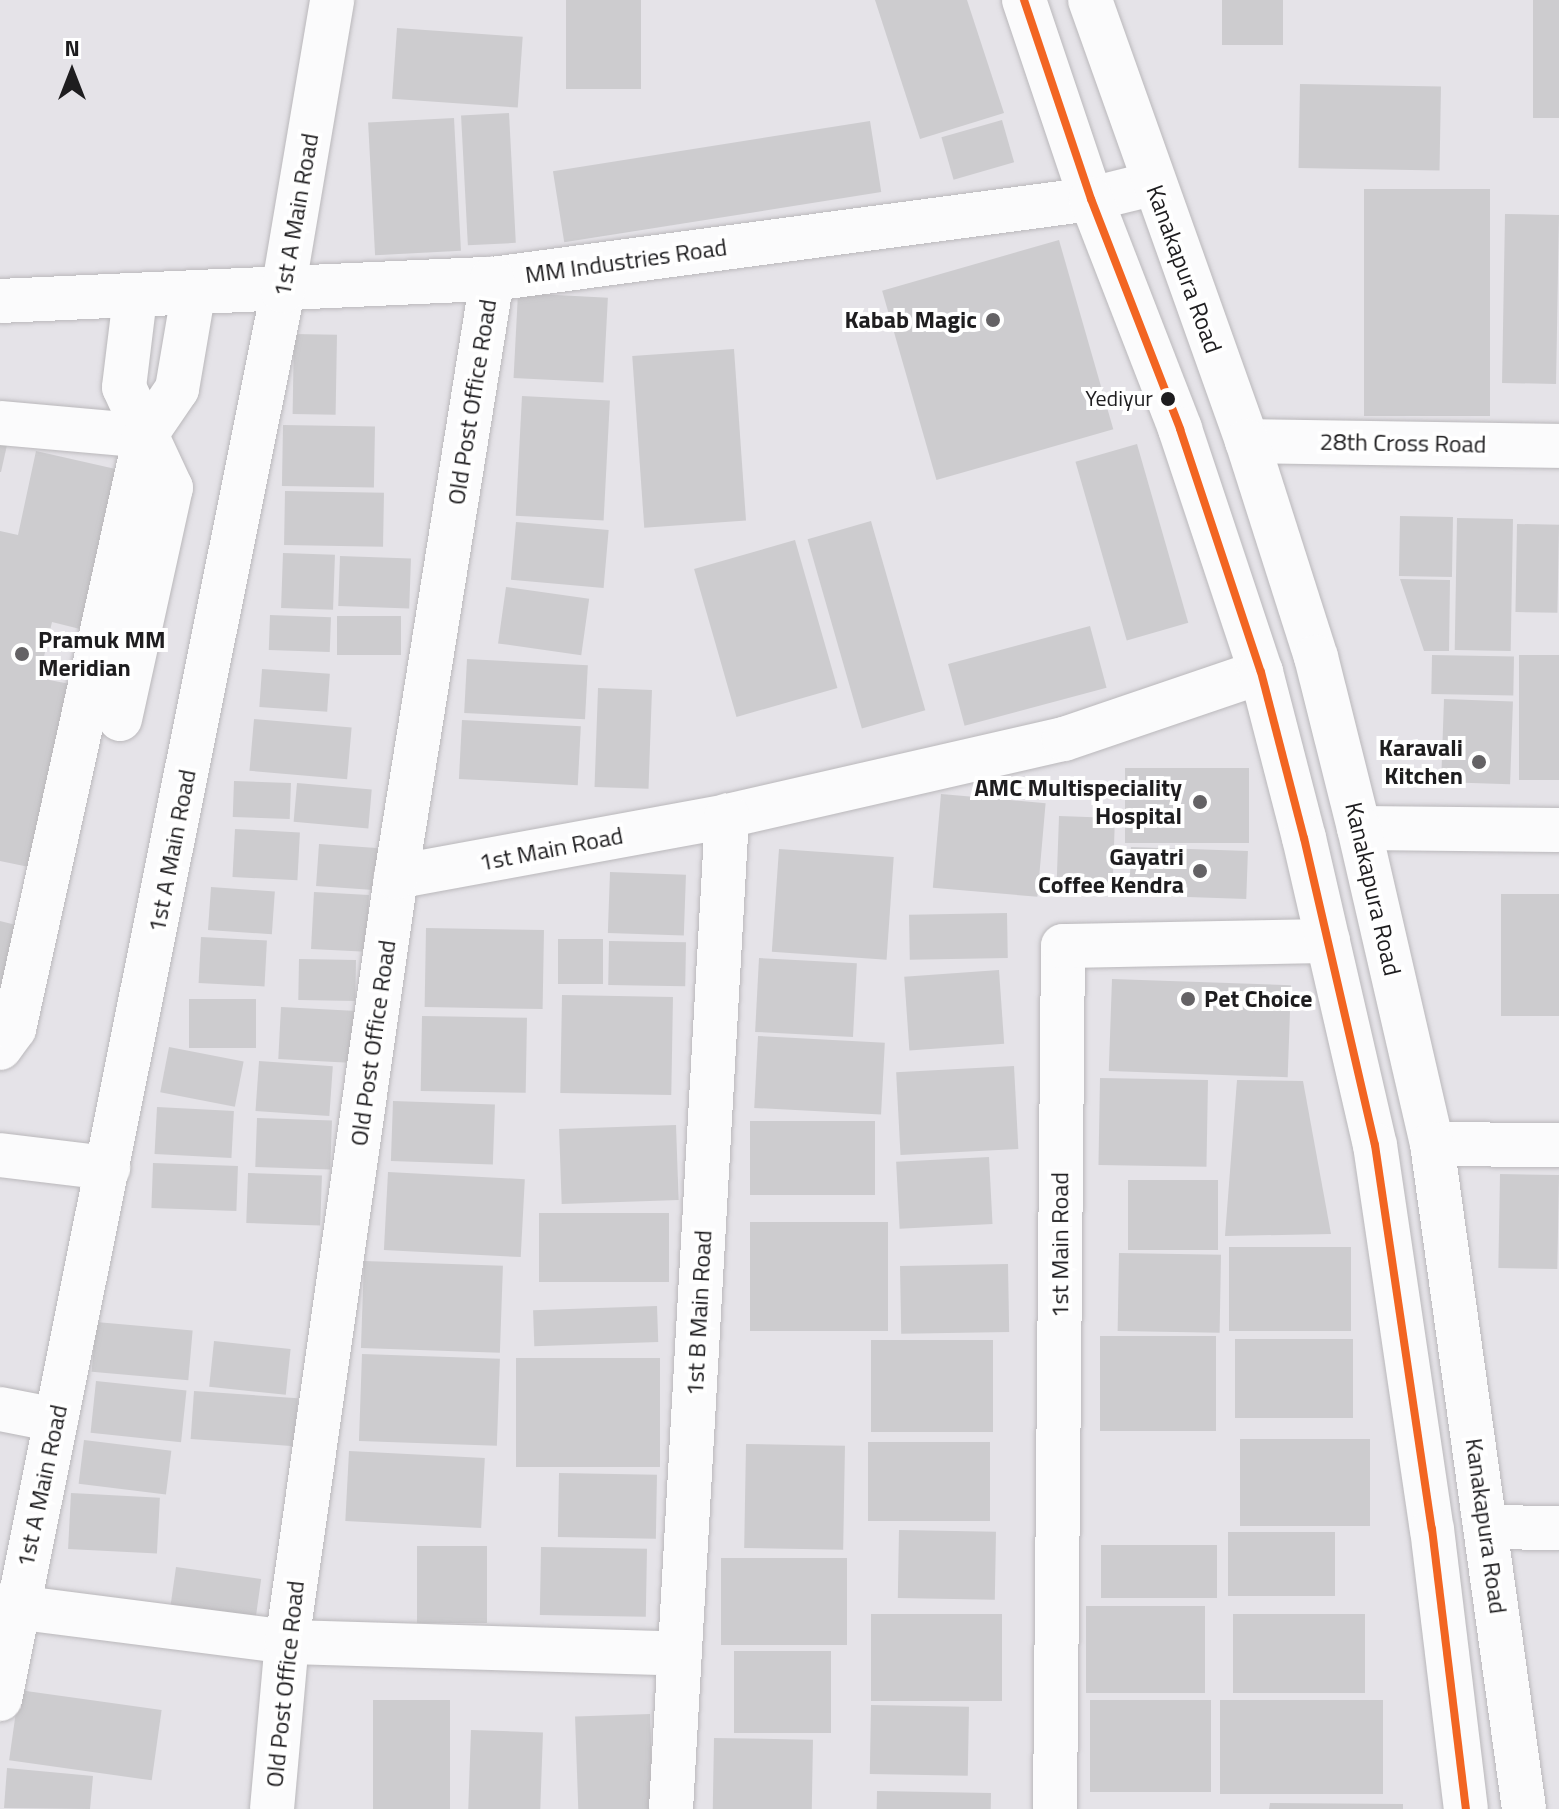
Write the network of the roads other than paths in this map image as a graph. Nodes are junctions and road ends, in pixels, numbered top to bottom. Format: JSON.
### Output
{"nodes":[{"id":1,"x":332,"y":0,"type":"edge"},
{"id":2,"x":1024,"y":0,"type":"edge"},
{"id":3,"x":1090,"y":0,"type":"edge"},
{"id":4,"x":1152,"y":184,"type":"junction"},
{"id":5,"x":1091,"y":199,"type":"junction"},
{"id":6,"x":492,"y":279,"type":"junction"},
{"id":7,"x":283,"y":291,"type":"junction"},
{"id":8,"x":193,"y":295,"type":"junction"},
{"id":9,"x":135,"y":297,"type":"junction"},
{"id":10,"x":0,"y":301,"type":"edge"},
{"id":11,"x":0,"y":423,"type":"edge"},
{"id":12,"x":145,"y":436,"type":"junction"},
{"id":13,"x":1247,"y":441,"type":"junction"},
{"id":14,"x":1559,"y":446,"type":"edge"},
{"id":15,"x":1261,"y":672,"type":"junction"},
{"id":16,"x":120,"y":719,"type":"dead end"},
{"id":17,"x":727,"y":816,"type":"junction"},
{"id":18,"x":1359,"y":828,"type":"junction"},
{"id":19,"x":1559,"y":830,"type":"edge"},
{"id":20,"x":396,"y":877,"type":"junction"},
{"id":21,"x":1328,"y":941,"type":"junction"},
{"id":22,"x":0,"y":1048,"type":"edge"},
{"id":23,"x":1432,"y":1144,"type":"junction"},
{"id":24,"x":1559,"y":1145,"type":"edge"},
{"id":25,"x":0,"y":1155,"type":"edge"},
{"id":26,"x":108,"y":1168,"type":"junction"},
{"id":27,"x":0,"y":1409,"type":"edge"},
{"id":28,"x":56,"y":1420,"type":"junction"},
{"id":29,"x":1486,"y":1527,"type":"junction"},
{"id":30,"x":1559,"y":1528,"type":"edge"},
{"id":31,"x":8,"y":1606,"type":"edge"},
{"id":32,"x":287,"y":1642,"type":"junction"},
{"id":33,"x":680,"y":1654,"type":"junction"},
{"id":34,"x":0,"y":1699,"type":"edge"},
{"id":35,"x":272,"y":1809,"type":"edge"},
{"id":36,"x":671,"y":1809,"type":"edge"},
{"id":37,"x":1055,"y":1809,"type":"edge"},
{"id":38,"x":1466,"y":1809,"type":"edge"},
{"id":39,"x":1524,"y":1809,"type":"edge"}],
"edges":[{"from":1,"to":7,"type":"street","name":"1st A Main Road"},
{"from":2,"to":5,"type":"street"},
{"from":3,"to":4,"type":"street","name":"Kanakapura Road"},
{"from":4,"to":5,"type":"street","name":"MM Industries Road"},
{"from":4,"to":13,"type":"street","name":"Kanakapura Road"},
{"from":5,"to":6,"type":"street","name":"MM Industries Road"},
{"from":5,"to":15,"type":"street"},
{"from":6,"to":7,"type":"street","name":"MM Industries Road"},
{"from":6,"to":20,"type":"street","name":"Old Post Office Road"},
{"from":7,"to":8,"type":"street","name":"MM Industries Road"},
{"from":7,"to":26,"type":"street","name":"1st A Main Road"},
{"from":8,"to":9,"type":"street","name":"MM Industries Road"},
{"from":8,"to":12,"type":"street"},
{"from":9,"to":10,"type":"street","name":"MM Industries Road"},
{"from":9,"to":12,"type":"street"},
{"from":11,"to":12,"type":"street"},
{"from":12,"to":16,"type":"street"},
{"from":12,"to":22,"type":"street"},
{"from":13,"to":14,"type":"street","name":"28th Cross Road"},
{"from":13,"to":18,"type":"street","name":"Kanakapura Road"},
{"from":15,"to":17,"type":"street","name":"1st Main Road"},
{"from":15,"to":21,"type":"street"},
{"from":17,"to":20,"type":"street","name":"1st Main Road"},
{"from":17,"to":33,"type":"street","name":"1st B Main Road"},
{"from":18,"to":19,"type":"street"},
{"from":18,"to":23,"type":"street","name":"Kanakapura Road"},
{"from":20,"to":32,"type":"street","name":"Old Post Office Road"},
{"from":21,"to":37,"type":"street","name":"1st Main Road"},
{"from":21,"to":38,"type":"street"},
{"from":23,"to":24,"type":"street"},
{"from":23,"to":29,"type":"street","name":"Kanakapura Road"},
{"from":25,"to":26,"type":"street"},
{"from":26,"to":28,"type":"street","name":"1st A Main Road"},
{"from":27,"to":28,"type":"street"},
{"from":28,"to":31,"type":"street","name":"1st A Main Road"},
{"from":29,"to":30,"type":"street"},
{"from":29,"to":39,"type":"street","name":"Kanakapura Road"},
{"from":31,"to":32,"type":"street"},
{"from":31,"to":34,"type":"street","name":"1st A Main Road"},
{"from":32,"to":33,"type":"street"},
{"from":32,"to":35,"type":"street","name":"Old Post Office Road"},
{"from":33,"to":36,"type":"street","name":"1st B Main Road"}]}
